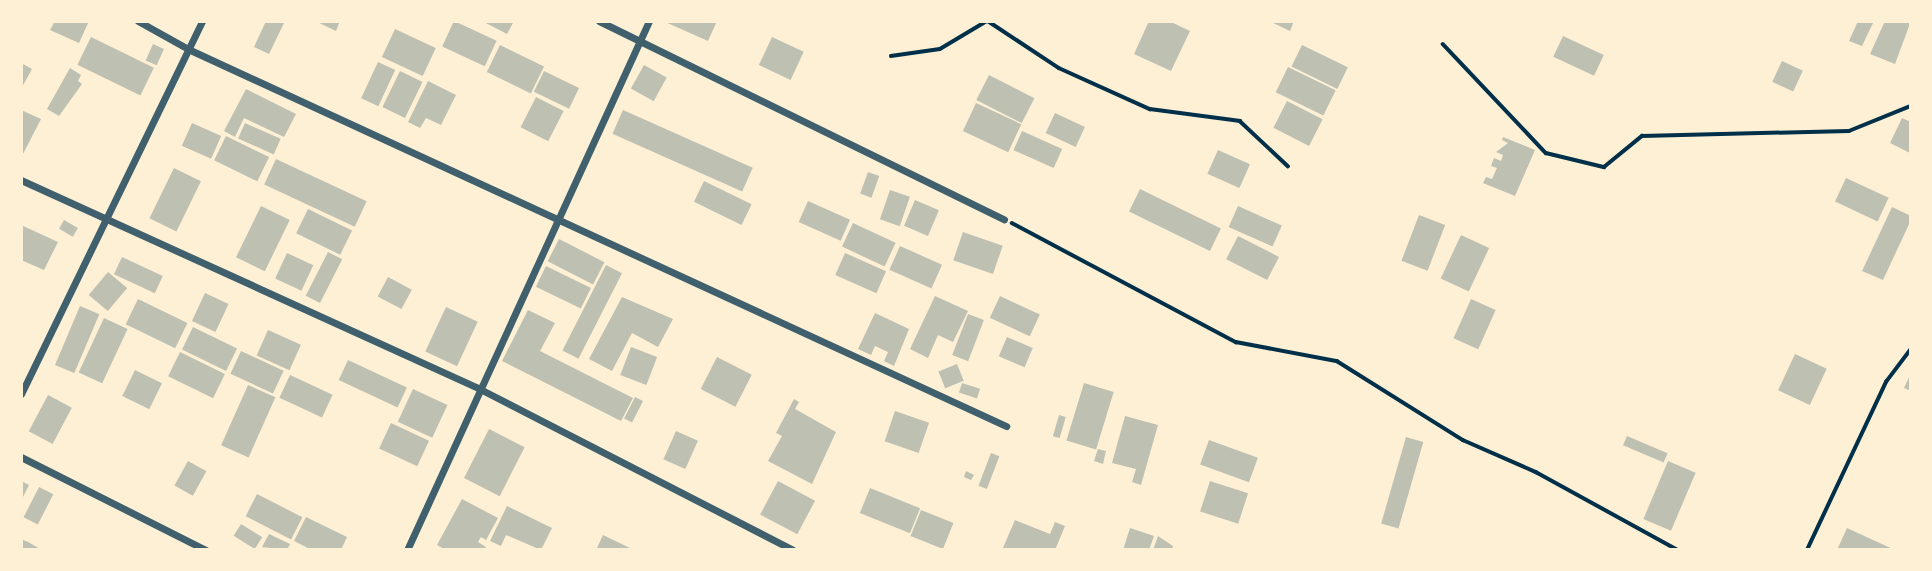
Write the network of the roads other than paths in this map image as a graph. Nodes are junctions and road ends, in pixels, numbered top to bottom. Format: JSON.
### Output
{"nodes":[{"id":1,"x":138,"y":21,"type":"edge"},
{"id":2,"x":202,"y":21,"type":"edge"},
{"id":3,"x":599,"y":21,"type":"edge"},
{"id":4,"x":649,"y":21,"type":"edge"},
{"id":5,"x":639,"y":41,"type":"junction"},
{"id":6,"x":188,"y":50,"type":"junction"},
{"id":7,"x":21,"y":180,"type":"edge"},
{"id":8,"x":1004,"y":219,"type":"road end"},
{"id":9,"x":557,"y":221,"type":"junction"},
{"id":10,"x":104,"y":222,"type":"junction"},
{"id":11,"x":478,"y":388,"type":"junction"},
{"id":12,"x":21,"y":394,"type":"edge"},
{"id":13,"x":1006,"y":426,"type":"dead end"},
{"id":14,"x":21,"y":457,"type":"edge"},
{"id":15,"x":206,"y":550,"type":"edge"},
{"id":16,"x":407,"y":550,"type":"edge"},
{"id":17,"x":793,"y":550,"type":"edge"}],
"edges":[{"from":1,"to":6,"type":"street"},
{"from":2,"to":6,"type":"street"},
{"from":3,"to":5,"type":"street"},
{"from":4,"to":5,"type":"street"},
{"from":5,"to":8,"type":"street"},
{"from":5,"to":9,"type":"street"},
{"from":6,"to":9,"type":"street"},
{"from":6,"to":10,"type":"street"},
{"from":7,"to":10,"type":"street"},
{"from":9,"to":11,"type":"street"},
{"from":9,"to":13,"type":"street"},
{"from":10,"to":11,"type":"street"},
{"from":10,"to":12,"type":"street"},
{"from":11,"to":16,"type":"street"},
{"from":11,"to":17,"type":"street"},
{"from":14,"to":15,"type":"street"}]}
